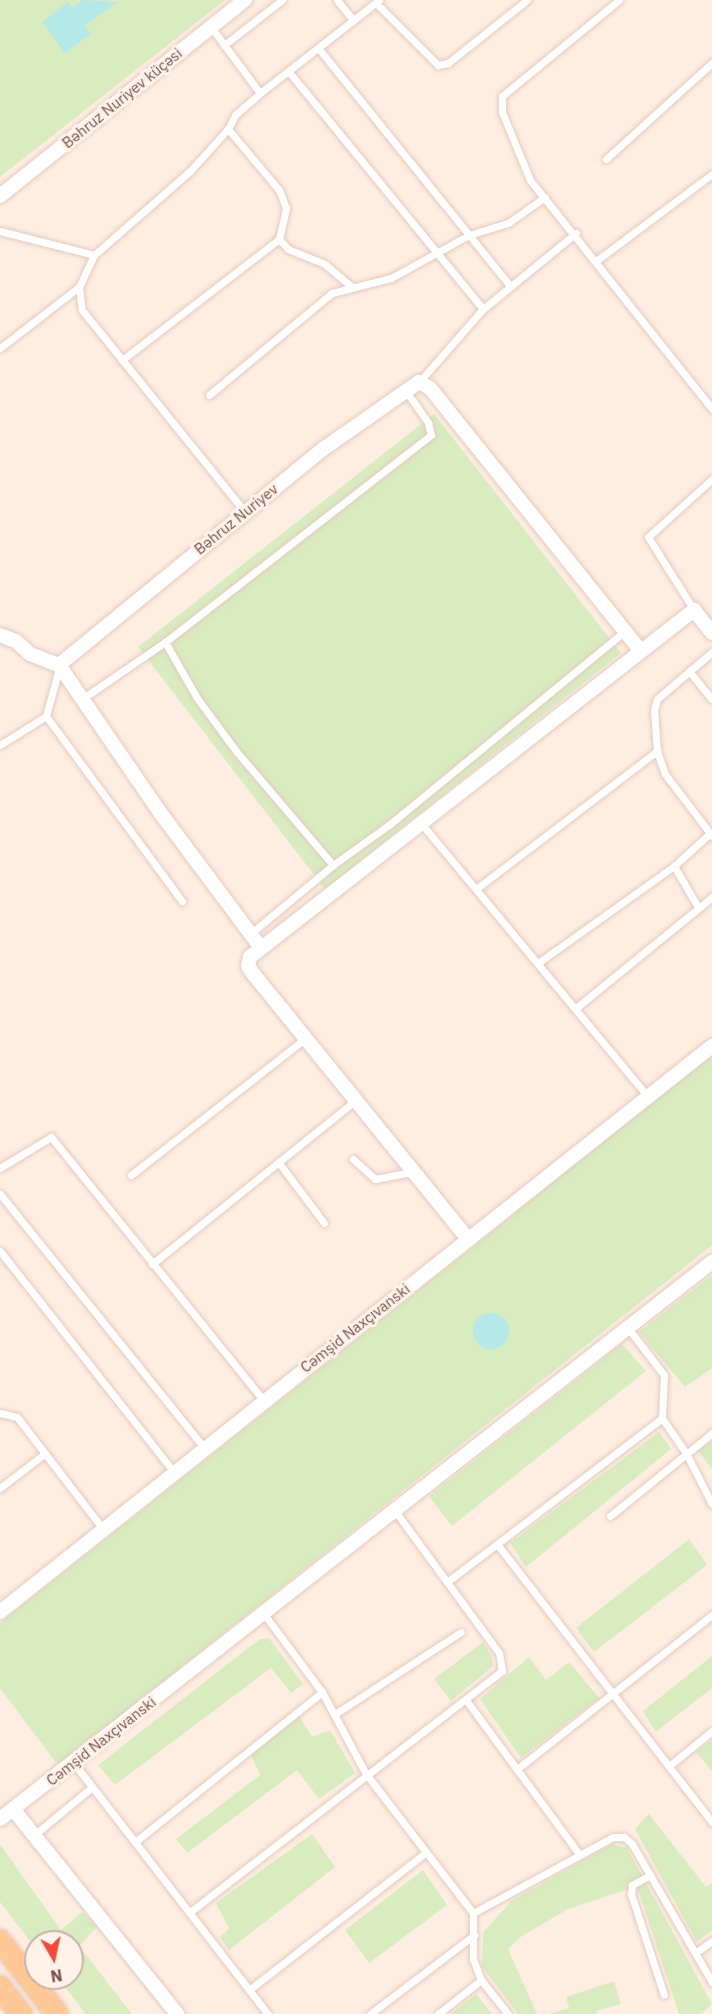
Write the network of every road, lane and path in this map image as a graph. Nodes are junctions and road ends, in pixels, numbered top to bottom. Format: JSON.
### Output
{"nodes":[{"id":1,"x":245,"y":0,"type":"edge"},
{"id":2,"x":282,"y":0,"type":"edge"},
{"id":3,"x":337,"y":0,"type":"edge"},
{"id":4,"x":527,"y":0,"type":"edge"},
{"id":5,"x":619,"y":0,"type":"edge"},
{"id":6,"x":377,"y":1,"type":"edge"},
{"id":7,"x":353,"y":20,"type":"junction"},
{"id":8,"x":211,"y":27,"type":"junction"},
{"id":9,"x":224,"y":45,"type":"junction"},
{"id":10,"x":319,"y":49,"type":"junction"},
{"id":11,"x":712,"y":63,"type":"edge"},
{"id":12,"x":289,"y":72,"type":"junction"},
{"id":13,"x":260,"y":93,"type":"junction"},
{"id":14,"x":228,"y":129,"type":"junction"},
{"id":15,"x":606,"y":159,"type":"dead end"},
{"id":16,"x":712,"y":174,"type":"edge"},
{"id":17,"x":0,"y":196,"type":"edge"},
{"id":18,"x":545,"y":197,"type":"junction"},
{"id":19,"x":0,"y":231,"type":"edge"},
{"id":20,"x":576,"y":233,"type":"junction"},
{"id":21,"x":469,"y":235,"type":"junction"},
{"id":22,"x":279,"y":239,"type":"junction"},
{"id":23,"x":436,"y":252,"type":"junction"},
{"id":24,"x":94,"y":255,"type":"junction"},
{"id":25,"x":596,"y":261,"type":"junction"},
{"id":26,"x":510,"y":286,"type":"junction"},
{"id":27,"x":352,"y":287,"type":"junction"},
{"id":28,"x":79,"y":288,"type":"junction"},
{"id":29,"x":483,"y":309,"type":"junction"},
{"id":30,"x":0,"y":348,"type":"edge"},
{"id":31,"x":122,"y":360,"type":"junction"},
{"id":32,"x":419,"y":382,"type":"junction"},
{"id":33,"x":406,"y":392,"type":"junction"},
{"id":34,"x":209,"y":395,"type":"dead end"},
{"id":35,"x":712,"y":409,"type":"edge"},
{"id":36,"x":712,"y":478,"type":"edge"},
{"id":37,"x":244,"y":511,"type":"junction"},
{"id":38,"x":694,"y":610,"type":"junction"},
{"id":39,"x":625,"y":631,"type":"junction"},
{"id":40,"x":712,"y":633,"type":"edge"},
{"id":41,"x":0,"y":635,"type":"edge"},
{"id":42,"x":165,"y":642,"type":"junction"},
{"id":43,"x":640,"y":650,"type":"junction"},
{"id":44,"x":712,"y":652,"type":"edge"},
{"id":45,"x":59,"y":665,"type":"junction"},
{"id":46,"x":689,"y":671,"type":"junction"},
{"id":47,"x":81,"y":699,"type":"junction"},
{"id":48,"x":712,"y":699,"type":"edge"},
{"id":49,"x":46,"y":716,"type":"junction"},
{"id":50,"x":0,"y":746,"type":"edge"},
{"id":51,"x":657,"y":751,"type":"junction"},
{"id":52,"x":419,"y":822,"type":"junction"},
{"id":53,"x":711,"y":835,"type":"edge"},
{"id":54,"x":333,"y":865,"type":"junction"},
{"id":55,"x":674,"y":866,"type":"junction"},
{"id":56,"x":476,"y":889,"type":"junction"},
{"id":57,"x":712,"y":897,"type":"edge"},
{"id":58,"x":182,"y":901,"type":"dead end"},
{"id":59,"x":699,"y":907,"type":"junction"},
{"id":60,"x":249,"y":934,"type":"junction"},
{"id":61,"x":261,"y":948,"type":"junction"},
{"id":62,"x":538,"y":963,"type":"junction"},
{"id":63,"x":576,"y":1008,"type":"junction"},
{"id":64,"x":306,"y":1038,"type":"junction"},
{"id":65,"x":712,"y":1046,"type":"edge"},
{"id":66,"x":648,"y":1097,"type":"junction"},
{"id":67,"x":355,"y":1101,"type":"junction"},
{"id":68,"x":353,"y":1159,"type":"dead end"},
{"id":69,"x":279,"y":1162,"type":"junction"},
{"id":70,"x":0,"y":1168,"type":"edge"},
{"id":71,"x":412,"y":1172,"type":"junction"},
{"id":72,"x":131,"y":1174,"type":"dead end"},
{"id":73,"x":0,"y":1194,"type":"edge"},
{"id":74,"x":324,"y":1223,"type":"dead end"},
{"id":75,"x":468,"y":1239,"type":"junction"},
{"id":76,"x":0,"y":1251,"type":"edge"},
{"id":77,"x":712,"y":1262,"type":"edge"},
{"id":78,"x":152,"y":1264,"type":"junction"},
{"id":79,"x":628,"y":1328,"type":"junction"},
{"id":80,"x":263,"y":1400,"type":"junction"},
{"id":81,"x":0,"y":1413,"type":"edge"},
{"id":82,"x":662,"y":1419,"type":"junction"},
{"id":83,"x":712,"y":1433,"type":"edge"},
{"id":84,"x":204,"y":1448,"type":"junction"},
{"id":85,"x":686,"y":1453,"type":"junction"},
{"id":86,"x":44,"y":1454,"type":"junction"},
{"id":87,"x":174,"y":1473,"type":"junction"},
{"id":88,"x":0,"y":1488,"type":"edge"},
{"id":89,"x":712,"y":1504,"type":"edge"},
{"id":90,"x":395,"y":1511,"type":"junction"},
{"id":91,"x":610,"y":1516,"type":"dead end"},
{"id":92,"x":103,"y":1529,"type":"junction"},
{"id":93,"x":497,"y":1544,"type":"junction"},
{"id":94,"x":447,"y":1582,"type":"junction"},
{"id":95,"x":0,"y":1612,"type":"edge"},
{"id":96,"x":264,"y":1614,"type":"junction"},
{"id":97,"x":712,"y":1616,"type":"edge"},
{"id":98,"x":460,"y":1632,"type":"dead end"},
{"id":99,"x":322,"y":1692,"type":"junction"},
{"id":100,"x":615,"y":1695,"type":"junction"},
{"id":101,"x":466,"y":1700,"type":"junction"},
{"id":102,"x":335,"y":1714,"type":"junction"},
{"id":103,"x":712,"y":1731,"type":"edge"},
{"id":104,"x":73,"y":1762,"type":"junction"},
{"id":105,"x":669,"y":1766,"type":"junction"},
{"id":106,"x":517,"y":1769,"type":"junction"},
{"id":107,"x":366,"y":1774,"type":"junction"},
{"id":108,"x":93,"y":1787,"type":"junction"},
{"id":109,"x":13,"y":1809,"type":"junction"},
{"id":110,"x":0,"y":1820,"type":"edge"},
{"id":111,"x":712,"y":1822,"type":"edge"},
{"id":112,"x":34,"y":1835,"type":"junction"},
{"id":113,"x":135,"y":1842,"type":"junction"},
{"id":114,"x":426,"y":1852,"type":"junction"},
{"id":115,"x":580,"y":1855,"type":"junction"},
{"id":116,"x":650,"y":1875,"type":"junction"},
{"id":117,"x":190,"y":1912,"type":"junction"},
{"id":118,"x":473,"y":1913,"type":"junction"},
{"id":119,"x":474,"y":1935,"type":"junction"},
{"id":120,"x":0,"y":1941,"type":"edge"},
{"id":121,"x":712,"y":1941,"type":"edge"},
{"id":122,"x":695,"y":1953,"type":"junction"},
{"id":123,"x":481,"y":1980,"type":"junction"},
{"id":124,"x":712,"y":1982,"type":"edge"},
{"id":125,"x":0,"y":1987,"type":"edge"},
{"id":126,"x":249,"y":1990,"type":"junction"},
{"id":127,"x":664,"y":1995,"type":"dead end"},
{"id":128,"x":21,"y":2014,"type":"edge"},
{"id":129,"x":57,"y":2014,"type":"edge"},
{"id":130,"x":177,"y":2014,"type":"edge"},
{"id":131,"x":268,"y":2014,"type":"edge"},
{"id":132,"x":370,"y":2014,"type":"edge"},
{"id":133,"x":438,"y":2014,"type":"edge"},
{"id":134,"x":508,"y":2014,"type":"edge"}],
"edges":[{"from":1,"to":8,"type":"street","name":"Bəhruz Nuriyev küçəsi"},
{"from":2,"to":9,"type":"lane"},
{"from":3,"to":7,"type":"lane"},
{"from":4,"to":6,"type":"lane"},
{"from":5,"to":18,"type":"lane"},
{"from":6,"to":7,"type":"lane"},
{"from":7,"to":10,"type":"lane"},
{"from":8,"to":9,"type":"lane"},
{"from":8,"to":17,"type":"street","name":"Bəhruz Nuriyev küçəsi"},
{"from":9,"to":13,"type":"lane"},
{"from":10,"to":12,"type":"lane"},
{"from":10,"to":21,"type":"lane"},
{"from":11,"to":15,"type":"lane"},
{"from":12,"to":13,"type":"lane"},
{"from":12,"to":23,"type":"lane"},
{"from":13,"to":14,"type":"lane"},
{"from":14,"to":22,"type":"lane"},
{"from":14,"to":24,"type":"lane"},
{"from":16,"to":25,"type":"lane"},
{"from":18,"to":20,"type":"lane"},
{"from":18,"to":21,"type":"lane"},
{"from":19,"to":24,"type":"lane"},
{"from":20,"to":25,"type":"lane"},
{"from":20,"to":26,"type":"lane"},
{"from":21,"to":23,"type":"lane"},
{"from":21,"to":26,"type":"lane"},
{"from":22,"to":27,"type":"lane"},
{"from":22,"to":31,"type":"lane"},
{"from":23,"to":27,"type":"lane"},
{"from":23,"to":29,"type":"lane"},
{"from":24,"to":28,"type":"lane"},
{"from":25,"to":35,"type":"lane"},
{"from":26,"to":29,"type":"lane"},
{"from":27,"to":34,"type":"lane"},
{"from":28,"to":30,"type":"lane"},
{"from":28,"to":31,"type":"lane"},
{"from":29,"to":32,"type":"lane"},
{"from":31,"to":37,"type":"lane"},
{"from":32,"to":33,"type":"street","name":"Bəhruz Nuriyev"},
{"from":32,"to":39,"type":"street"},
{"from":33,"to":37,"type":"street","name":"Bəhruz Nuriyev"},
{"from":33,"to":42,"type":"lane"},
{"from":36,"to":38,"type":"lane"},
{"from":37,"to":45,"type":"street","name":"Bəhruz Nuriyev"},
{"from":38,"to":40,"type":"street"},
{"from":38,"to":43,"type":"street"},
{"from":39,"to":43,"type":"street"},
{"from":39,"to":54,"type":"lane"},
{"from":41,"to":45,"type":"street"},
{"from":42,"to":47,"type":"lane"},
{"from":42,"to":54,"type":"lane"},
{"from":43,"to":52,"type":"street"},
{"from":44,"to":46,"type":"lane"},
{"from":45,"to":47,"type":"street"},
{"from":45,"to":49,"type":"lane"},
{"from":46,"to":48,"type":"lane"},
{"from":46,"to":51,"type":"lane"},
{"from":47,"to":60,"type":"street"},
{"from":49,"to":50,"type":"lane"},
{"from":49,"to":58,"type":"lane"},
{"from":51,"to":53,"type":"lane"},
{"from":51,"to":56,"type":"lane"},
{"from":52,"to":56,"type":"lane"},
{"from":52,"to":61,"type":"street"},
{"from":53,"to":55,"type":"lane"},
{"from":54,"to":60,"type":"lane"},
{"from":55,"to":59,"type":"lane"},
{"from":55,"to":62,"type":"lane"},
{"from":56,"to":62,"type":"lane"},
{"from":57,"to":59,"type":"lane"},
{"from":59,"to":63,"type":"lane"},
{"from":60,"to":61,"type":"street"},
{"from":61,"to":64,"type":"street"},
{"from":62,"to":63,"type":"lane"},
{"from":63,"to":66,"type":"lane"},
{"from":64,"to":67,"type":"street"},
{"from":64,"to":72,"type":"lane"},
{"from":65,"to":66,"type":"street","name":"Cəmşid Naxçıvanski"},
{"from":66,"to":75,"type":"street","name":"Cəmşid Naxçıvanski"},
{"from":67,"to":69,"type":"lane"},
{"from":67,"to":71,"type":"street"},
{"from":68,"to":71,"type":"lane"},
{"from":69,"to":74,"type":"lane"},
{"from":69,"to":78,"type":"lane"},
{"from":70,"to":78,"type":"lane"},
{"from":71,"to":75,"type":"street"},
{"from":73,"to":84,"type":"lane"},
{"from":75,"to":80,"type":"street","name":"Cəmşid Naxçıvanski"},
{"from":76,"to":87,"type":"lane"},
{"from":77,"to":79,"type":"street","name":"Cəmşid Naxçıvanski"},
{"from":78,"to":80,"type":"lane"},
{"from":79,"to":82,"type":"lane"},
{"from":79,"to":90,"type":"street","name":"Cəmşid Naxçıvanski"},
{"from":80,"to":84,"type":"street","name":"Cəmşid Naxçıvanski"},
{"from":81,"to":86,"type":"lane"},
{"from":82,"to":85,"type":"lane"},
{"from":82,"to":93,"type":"lane"},
{"from":83,"to":85,"type":"lane"},
{"from":84,"to":87,"type":"street","name":"Cəmşid Naxçıvanski"},
{"from":85,"to":89,"type":"lane"},
{"from":85,"to":91,"type":"lane"},
{"from":86,"to":88,"type":"lane"},
{"from":86,"to":92,"type":"lane"},
{"from":87,"to":92,"type":"street","name":"Cəmşid Naxçıvanski"},
{"from":90,"to":94,"type":"lane"},
{"from":90,"to":96,"type":"street","name":"Cəmşid Naxçıvanski"},
{"from":92,"to":95,"type":"street","name":"Cəmşid Naxçıvanski"},
{"from":93,"to":94,"type":"lane"},
{"from":93,"to":100,"type":"lane"},
{"from":94,"to":101,"type":"lane"},
{"from":96,"to":99,"type":"lane"},
{"from":96,"to":104,"type":"street","name":"Cəmşid Naxçıvanski"},
{"from":97,"to":100,"type":"lane"},
{"from":98,"to":102,"type":"lane"},
{"from":99,"to":102,"type":"lane"},
{"from":99,"to":113,"type":"lane"},
{"from":100,"to":105,"type":"lane"},
{"from":100,"to":106,"type":"lane"},
{"from":101,"to":106,"type":"lane"},
{"from":101,"to":107,"type":"lane"},
{"from":102,"to":107,"type":"lane"},
{"from":103,"to":105,"type":"lane"},
{"from":104,"to":108,"type":"lane"},
{"from":104,"to":109,"type":"street","name":"Cəmşid Naxçıvanski"},
{"from":105,"to":111,"type":"lane"},
{"from":106,"to":115,"type":"lane"},
{"from":107,"to":114,"type":"lane"},
{"from":107,"to":117,"type":"lane"},
{"from":108,"to":112,"type":"lane"},
{"from":108,"to":113,"type":"lane"},
{"from":109,"to":110,"type":"street","name":"Cəmşid Naxçıvanski"},
{"from":109,"to":112,"type":"street"},
{"from":112,"to":130,"type":"street"},
{"from":113,"to":117,"type":"lane"},
{"from":114,"to":118,"type":"lane"},
{"from":114,"to":126,"type":"lane"},
{"from":115,"to":116,"type":"lane"},
{"from":115,"to":118,"type":"lane"},
{"from":116,"to":122,"type":"lane"},
{"from":116,"to":127,"type":"lane"},
{"from":117,"to":126,"type":"lane"},
{"from":118,"to":119,"type":"lane"},
{"from":119,"to":123,"type":"lane"},
{"from":119,"to":132,"type":"lane"},
{"from":120,"to":129,"type":"main road"},
{"from":121,"to":122,"type":"lane"},
{"from":122,"to":124,"type":"lane"},
{"from":123,"to":133,"type":"lane"},
{"from":123,"to":134,"type":"lane"},
{"from":125,"to":128,"type":"main road"},
{"from":126,"to":131,"type":"lane"}]}
